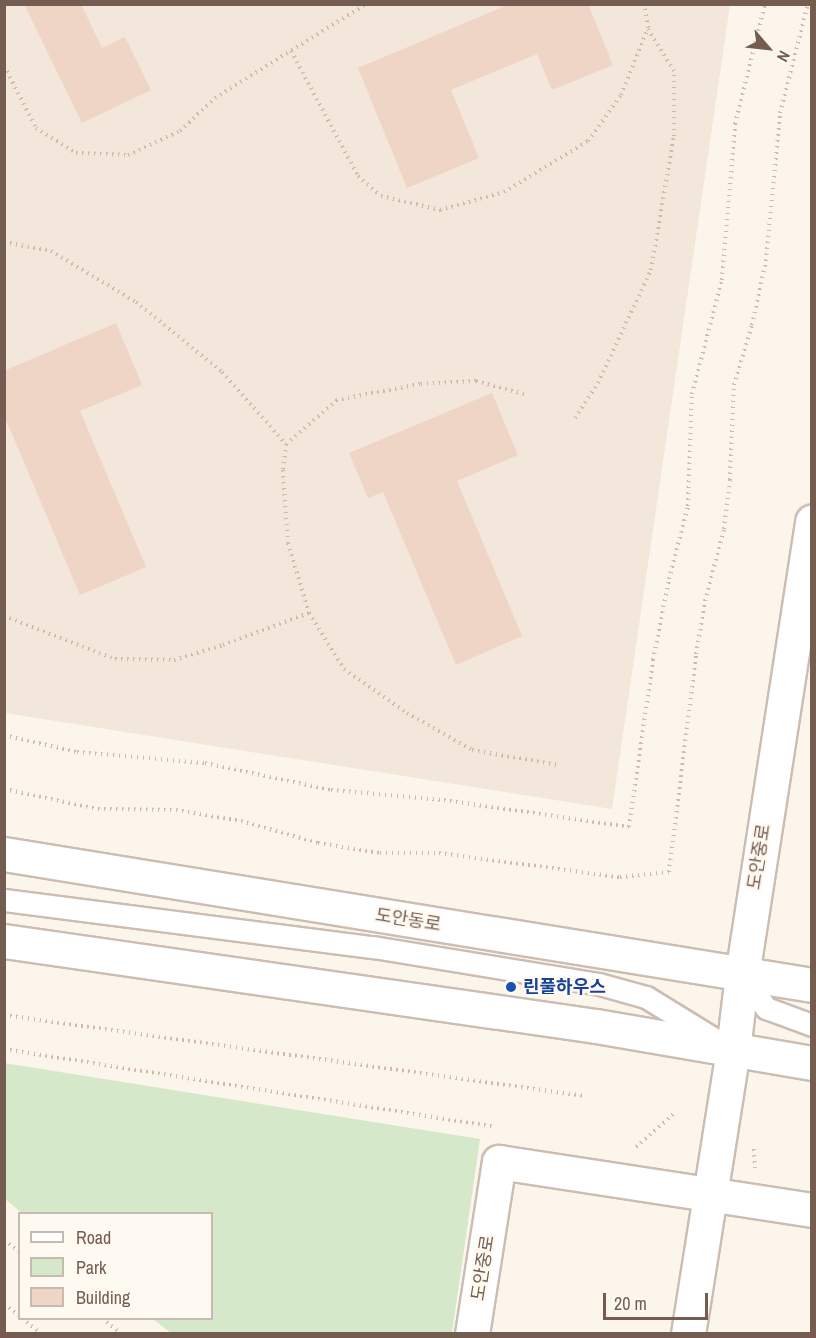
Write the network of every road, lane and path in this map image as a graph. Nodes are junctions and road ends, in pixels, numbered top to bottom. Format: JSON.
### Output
{"nodes":[{"id":1,"x":366,"y":4,"type":"edge"},
{"id":2,"x":644,"y":4,"type":"edge"},
{"id":3,"x":765,"y":4,"type":"edge"},
{"id":4,"x":808,"y":4,"type":"edge"},
{"id":5,"x":648,"y":28,"type":"junction"},
{"id":6,"x":291,"y":51,"type":"junction"},
{"id":7,"x":4,"y":66,"type":"edge"},
{"id":8,"x":4,"y":242,"type":"edge"},
{"id":9,"x":524,"y":394,"type":"dead end"},
{"id":10,"x":574,"y":418,"type":"dead end"},
{"id":11,"x":286,"y":444,"type":"junction"},
{"id":12,"x":812,"y":521,"type":"edge"},
{"id":13,"x":309,"y":613,"type":"junction"},
{"id":14,"x":4,"y":616,"type":"edge"},
{"id":15,"x":4,"y":735,"type":"edge"},
{"id":16,"x":558,"y":765,"type":"dead end"},
{"id":17,"x":4,"y":789,"type":"edge"},
{"id":18,"x":4,"y":854,"type":"edge"},
{"id":19,"x":4,"y":900,"type":"edge"},
{"id":20,"x":4,"y":941,"type":"edge"},
{"id":21,"x":742,"y":975,"type":"junction"},
{"id":22,"x":812,"y":984,"type":"edge"},
{"id":23,"x":4,"y":1015,"type":"edge"},
{"id":24,"x":812,"y":1025,"type":"edge"},
{"id":25,"x":4,"y":1049,"type":"edge"},
{"id":26,"x":733,"y":1050,"type":"junction"},
{"id":27,"x":812,"y":1063,"type":"edge"},
{"id":28,"x":585,"y":1096,"type":"dead end"},
{"id":29,"x":676,"y":1112,"type":"dead end"},
{"id":30,"x":506,"y":1128,"type":"dead end"},
{"id":31,"x":754,"y":1147,"type":"dead end"},
{"id":32,"x":634,"y":1149,"type":"dead end"},
{"id":33,"x":766,"y":1171,"type":"dead end"},
{"id":34,"x":709,"y":1194,"type":"junction"},
{"id":35,"x":812,"y":1210,"type":"edge"},
{"id":36,"x":4,"y":1240,"type":"edge"},
{"id":37,"x":18,"y":1250,"type":"edge"},
{"id":38,"x":4,"y":1304,"type":"edge"},
{"id":39,"x":18,"y":1315,"type":"edge"},
{"id":40,"x":24,"y":1320,"type":"edge"},
{"id":41,"x":104,"y":1320,"type":"edge"},
{"id":42,"x":40,"y":1334,"type":"edge"},
{"id":43,"x":121,"y":1334,"type":"edge"},
{"id":44,"x":472,"y":1334,"type":"edge"},
{"id":45,"x":688,"y":1334,"type":"edge"}],
"edges":[{"from":1,"to":6,"type":"path"},
{"from":2,"to":5,"type":"path"},
{"from":3,"to":15,"type":"path"},
{"from":4,"to":17,"type":"path"},
{"from":5,"to":6,"type":"path"},
{"from":5,"to":10,"type":"path"},
{"from":6,"to":7,"type":"path"},
{"from":8,"to":11,"type":"path"},
{"from":9,"to":11,"type":"path"},
{"from":11,"to":13,"type":"path"},
{"from":12,"to":21,"type":"main road","name":"도안중로"},
{"from":13,"to":14,"type":"path"},
{"from":13,"to":16,"type":"path"},
{"from":18,"to":21,"type":"main road","name":"도안동로"},
{"from":19,"to":26,"type":"lane"},
{"from":20,"to":26,"type":"main road"},
{"from":21,"to":22,"type":"main road","name":"도안동로"},
{"from":21,"to":24,"type":"lane"},
{"from":21,"to":26,"type":"main road","name":"도안중로"},
{"from":23,"to":28,"type":"path"},
{"from":25,"to":30,"type":"path"},
{"from":26,"to":27,"type":"main road"},
{"from":26,"to":34,"type":"main road","name":"도안중로"},
{"from":29,"to":32,"type":"path"},
{"from":31,"to":33,"type":"path"},
{"from":34,"to":35,"type":"main road"},
{"from":34,"to":44,"type":"main road","name":"도안중로"},
{"from":34,"to":45,"type":"main road","name":"도안중로"},
{"from":36,"to":37,"type":"path"},
{"from":38,"to":39,"type":"path"},
{"from":40,"to":42,"type":"path"},
{"from":41,"to":43,"type":"path"}]}
